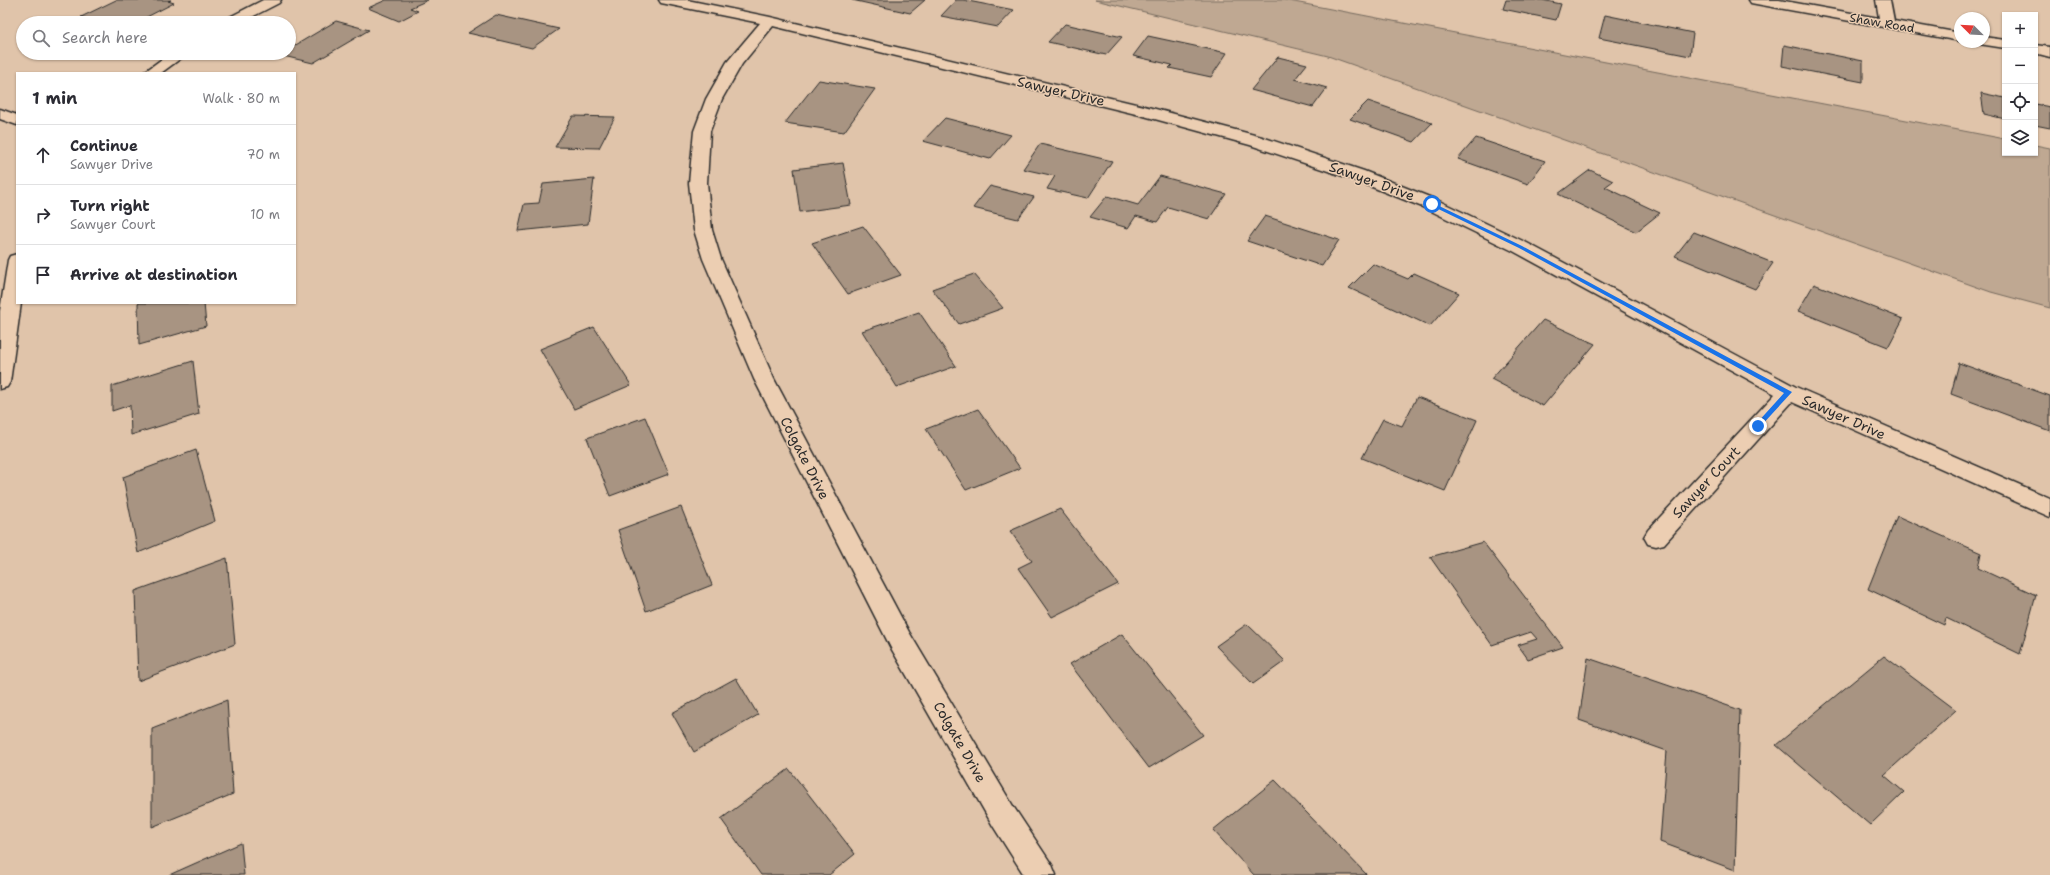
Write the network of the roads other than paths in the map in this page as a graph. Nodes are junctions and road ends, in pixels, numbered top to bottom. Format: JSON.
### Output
{"nodes":[{"id":1,"x":274,"y":0,"type":"edge"},
{"id":2,"x":666,"y":0,"type":"edge"},
{"id":3,"x":1756,"y":0,"type":"edge"},
{"id":4,"x":1883,"y":0,"type":"edge"},
{"id":5,"x":243,"y":16,"type":"edge"},
{"id":6,"x":770,"y":21,"type":"junction"},
{"id":7,"x":1887,"y":24,"type":"junction"},
{"id":8,"x":1954,"y":36,"type":"edge"},
{"id":9,"x":1990,"y":42,"type":"edge"},
{"id":10,"x":2002,"y":44,"type":"edge"},
{"id":11,"x":2038,"y":50,"type":"edge"},
{"id":12,"x":2050,"y":52,"type":"edge"},
{"id":13,"x":170,"y":60,"type":"edge"},
{"id":14,"x":152,"y":72,"type":"edge"},
{"id":15,"x":0,"y":114,"type":"edge"},
{"id":16,"x":16,"y":120,"type":"edge"},
{"id":17,"x":16,"y":267,"type":"edge"},
{"id":18,"x":0,"y":382,"type":"edge"},
{"id":19,"x":1789,"y":392,"type":"junction"},
{"id":20,"x":2050,"y":508,"type":"edge"},
{"id":21,"x":1656,"y":537,"type":"dead end"},
{"id":22,"x":1041,"y":875,"type":"edge"}],
"edges":[{"from":1,"to":5,"type":"street"},
{"from":2,"to":6,"type":"street","name":"Sawyer Drive"},
{"from":3,"to":7,"type":"street","name":"Shaw Road"},
{"from":4,"to":7,"type":"street"},
{"from":6,"to":19,"type":"street","name":"Sawyer Drive"},
{"from":6,"to":22,"type":"street","name":"Colgate Drive"},
{"from":7,"to":8,"type":"street","name":"Shaw Road"},
{"from":9,"to":10,"type":"street"},
{"from":11,"to":12,"type":"street"},
{"from":13,"to":14,"type":"street"},
{"from":15,"to":16,"type":"street"},
{"from":17,"to":18,"type":"street"},
{"from":19,"to":20,"type":"street","name":"Sawyer Drive"},
{"from":19,"to":21,"type":"street","name":"Sawyer Court"}]}
